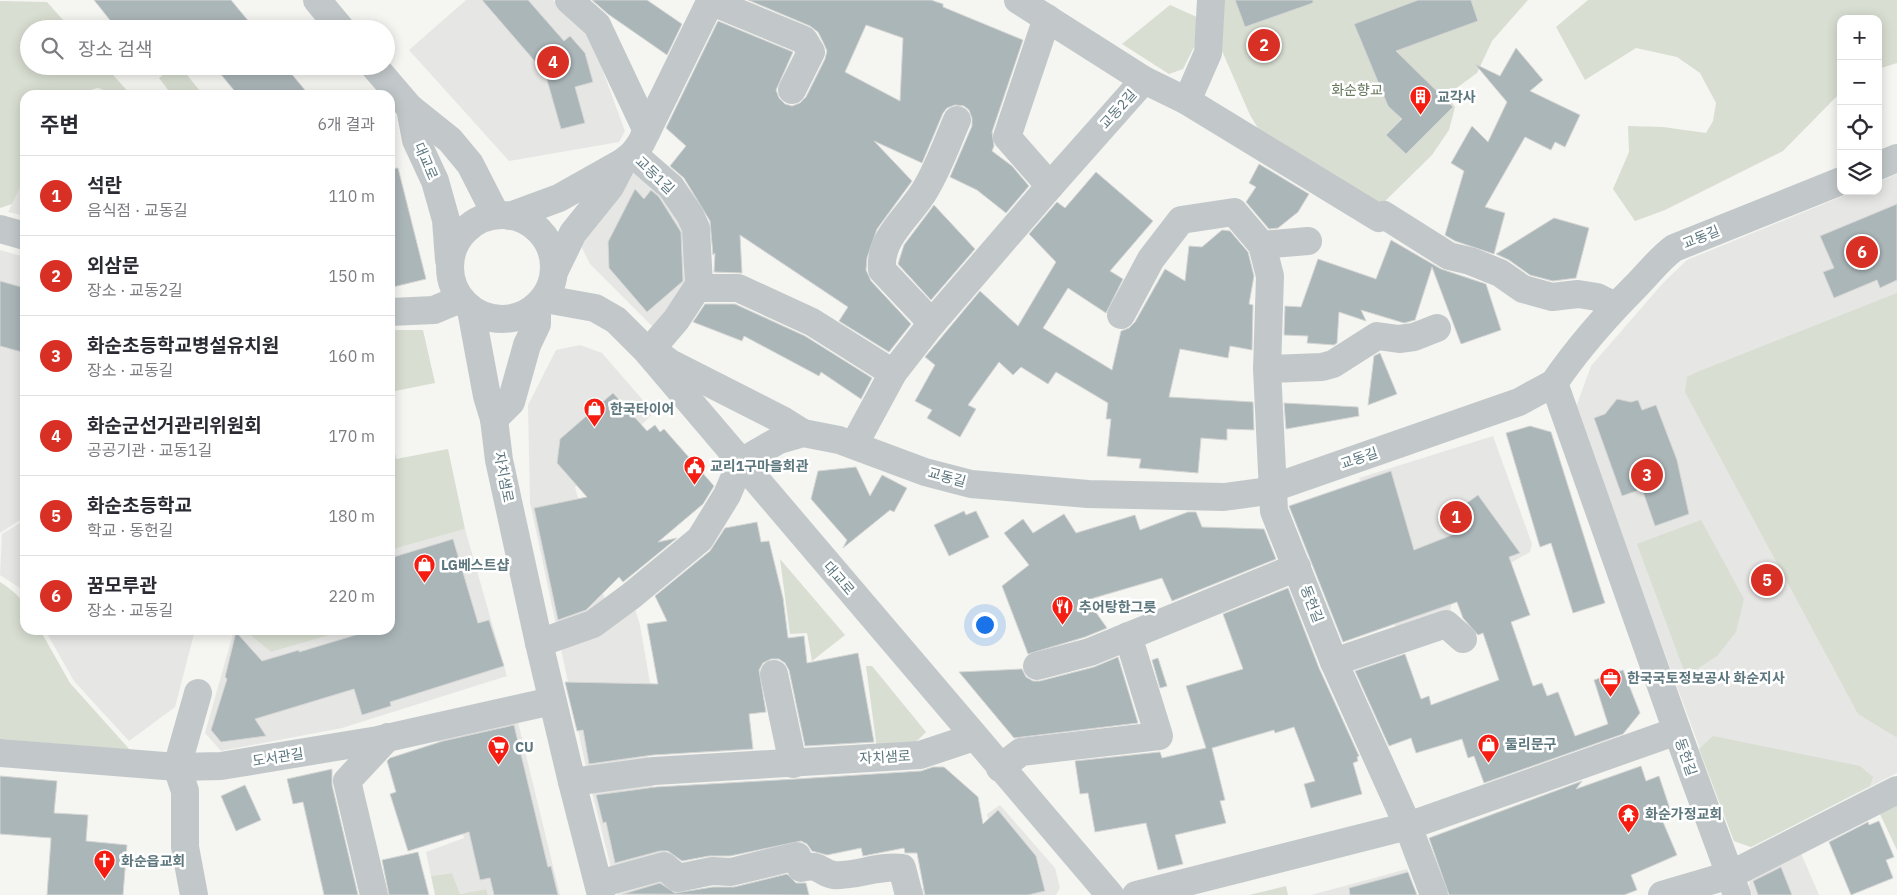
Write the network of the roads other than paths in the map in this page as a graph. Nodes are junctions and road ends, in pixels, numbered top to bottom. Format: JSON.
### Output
{"nodes":[{"id":1,"x":317,"y":0,"type":"edge"},
{"id":2,"x":569,"y":0,"type":"edge"},
{"id":3,"x":710,"y":0,"type":"edge"},
{"id":4,"x":1018,"y":0,"type":"edge"},
{"id":5,"x":1210,"y":0,"type":"edge"},
{"id":6,"x":1047,"y":18,"type":"junction"},
{"id":7,"x":334,"y":20,"type":"edge"},
{"id":8,"x":382,"y":75,"type":"edge"},
{"id":9,"x":1144,"y":80,"type":"junction"},
{"id":10,"x":395,"y":90,"type":"edge"},
{"id":11,"x":395,"y":90,"type":"edge"},
{"id":12,"x":792,"y":90,"type":"dead end"},
{"id":13,"x":1187,"y":101,"type":"junction"},
{"id":14,"x":410,"y":108,"type":"junction"},
{"id":15,"x":957,"y":120,"type":"dead end"},
{"id":16,"x":634,"y":149,"type":"junction"},
{"id":17,"x":1897,"y":158,"type":"edge"},
{"id":18,"x":1882,"y":164,"type":"edge"},
{"id":19,"x":1837,"y":183,"type":"edge"},
{"id":20,"x":1050,"y":186,"type":"junction"},
{"id":21,"x":503,"y":215,"type":"junction"},
{"id":22,"x":0,"y":229,"type":"edge"},
{"id":23,"x":20,"y":235,"type":"edge"},
{"id":24,"x":1308,"y":241,"type":"dead end"},
{"id":25,"x":1262,"y":245,"type":"junction"},
{"id":26,"x":450,"y":268,"type":"junction"},
{"id":27,"x":555,"y":270,"type":"junction"},
{"id":28,"x":697,"y":288,"type":"junction"},
{"id":29,"x":541,"y":303,"type":"junction"},
{"id":30,"x":466,"y":304,"type":"junction"},
{"id":31,"x":1615,"y":306,"type":"junction"},
{"id":32,"x":395,"y":312,"type":"edge"},
{"id":33,"x":1121,"y":315,"type":"dead end"},
{"id":34,"x":932,"y":323,"type":"junction"},
{"id":35,"x":1437,"y":328,"type":"dead end"},
{"id":36,"x":648,"y":349,"type":"junction"},
{"id":37,"x":1267,"y":369,"type":"junction"},
{"id":38,"x":893,"y":373,"type":"junction"},
{"id":39,"x":1554,"y":383,"type":"junction"},
{"id":40,"x":494,"y":419,"type":"junction"},
{"id":41,"x":803,"y":434,"type":"junction"},
{"id":42,"x":854,"y":445,"type":"junction"},
{"id":43,"x":741,"y":462,"type":"junction"},
{"id":44,"x":1272,"y":489,"type":"junction"},
{"id":45,"x":1297,"y":567,"type":"junction"},
{"id":46,"x":1128,"y":636,"type":"junction"},
{"id":47,"x":1463,"y":639,"type":"dead end"},
{"id":48,"x":539,"y":643,"type":"junction"},
{"id":49,"x":1334,"y":662,"type":"junction"},
{"id":50,"x":1037,"y":666,"type":"dead end"},
{"id":51,"x":774,"y":674,"type":"dead end"},
{"id":52,"x":198,"y":693,"type":"dead end"},
{"id":53,"x":552,"y":701,"type":"junction"},
{"id":54,"x":1677,"y":731,"type":"junction"},
{"id":55,"x":388,"y":736,"type":"junction"},
{"id":56,"x":974,"y":737,"type":"junction"},
{"id":57,"x":0,"y":753,"type":"edge"},
{"id":58,"x":793,"y":764,"type":"junction"},
{"id":59,"x":177,"y":767,"type":"junction"},
{"id":60,"x":1000,"y":768,"type":"junction"},
{"id":61,"x":572,"y":782,"type":"junction"},
{"id":62,"x":1897,"y":790,"type":"edge"},
{"id":63,"x":1408,"y":826,"type":"junction"},
{"id":64,"x":1733,"y":885,"type":"edge"},
{"id":65,"x":600,"y":889,"type":"edge"},
{"id":66,"x":194,"y":895,"type":"edge"},
{"id":67,"x":374,"y":895,"type":"edge"},
{"id":68,"x":909,"y":895,"type":"edge"},
{"id":69,"x":1110,"y":895,"type":"edge"},
{"id":70,"x":1136,"y":895,"type":"edge"},
{"id":71,"x":1434,"y":895,"type":"edge"},
{"id":72,"x":1662,"y":895,"type":"edge"}],
"edges":[{"from":1,"to":7,"type":"street"},
{"from":2,"to":16,"type":"street"},
{"from":3,"to":12,"type":"street"},
{"from":3,"to":16,"type":"street"},
{"from":4,"to":6,"type":"street"},
{"from":5,"to":13,"type":"street"},
{"from":6,"to":9,"type":"street"},
{"from":6,"to":20,"type":"street"},
{"from":8,"to":10,"type":"street","name":"대교로"},
{"from":9,"to":13,"type":"street","name":"교동2길"},
{"from":9,"to":20,"type":"street","name":"교동2길"},
{"from":11,"to":14,"type":"street","name":"대교로"},
{"from":13,"to":31,"type":"street","name":"교동2길"},
{"from":14,"to":21,"type":"street"},
{"from":14,"to":26,"type":"street","name":"대교로"},
{"from":15,"to":34,"type":"street"},
{"from":16,"to":21,"type":"street","name":"대교로"},
{"from":16,"to":27,"type":"street"},
{"from":16,"to":28,"type":"street","name":"교동1길"},
{"from":17,"to":18,"type":"street"},
{"from":19,"to":31,"type":"street","name":"교동길"},
{"from":20,"to":34,"type":"street","name":"교동2길"},
{"from":21,"to":26,"type":"street","name":"대교로"},
{"from":21,"to":27,"type":"street"},
{"from":22,"to":23,"type":"street"},
{"from":24,"to":25,"type":"street"},
{"from":25,"to":33,"type":"street"},
{"from":25,"to":37,"type":"street","name":"동헌길"},
{"from":26,"to":30,"type":"street","name":"대교로"},
{"from":27,"to":29,"type":"street"},
{"from":28,"to":36,"type":"street"},
{"from":28,"to":38,"type":"street"},
{"from":29,"to":30,"type":"street"},
{"from":29,"to":36,"type":"street","name":"대교로"},
{"from":29,"to":40,"type":"street"},
{"from":30,"to":32,"type":"street"},
{"from":30,"to":40,"type":"street","name":"자치샘로"},
{"from":31,"to":39,"type":"street","name":"교동길"},
{"from":34,"to":38,"type":"street","name":"교동2길"},
{"from":35,"to":37,"type":"street"},
{"from":36,"to":41,"type":"street","name":"교동길"},
{"from":36,"to":43,"type":"street","name":"대교로"},
{"from":37,"to":44,"type":"street","name":"동헌길"},
{"from":38,"to":42,"type":"street","name":"교동2길"},
{"from":39,"to":44,"type":"street","name":"교동길"},
{"from":39,"to":54,"type":"street"},
{"from":40,"to":48,"type":"street","name":"자치샘로"},
{"from":41,"to":42,"type":"street","name":"교동길"},
{"from":41,"to":43,"type":"street","name":"교동길"},
{"from":42,"to":44,"type":"street","name":"교동길"},
{"from":43,"to":48,"type":"street"},
{"from":43,"to":56,"type":"street","name":"대교로"},
{"from":44,"to":45,"type":"street","name":"동헌길"},
{"from":45,"to":46,"type":"street"},
{"from":45,"to":49,"type":"street","name":"동헌길"},
{"from":46,"to":50,"type":"street"},
{"from":46,"to":60,"type":"street"},
{"from":47,"to":49,"type":"street"},
{"from":48,"to":53,"type":"street","name":"자치샘로"},
{"from":49,"to":63,"type":"street","name":"동헌길"},
{"from":51,"to":58,"type":"street"},
{"from":52,"to":59,"type":"street"},
{"from":53,"to":55,"type":"street","name":"도서관길"},
{"from":53,"to":61,"type":"street","name":"자치샘로"},
{"from":54,"to":63,"type":"street","name":"동헌길"},
{"from":54,"to":64,"type":"street","name":"동헌길"},
{"from":55,"to":59,"type":"street","name":"도서관길"},
{"from":55,"to":67,"type":"street"},
{"from":56,"to":58,"type":"street","name":"자치샘로"},
{"from":56,"to":60,"type":"street","name":"대교로"},
{"from":57,"to":59,"type":"street","name":"도서관길"},
{"from":58,"to":61,"type":"street","name":"자치샘로"},
{"from":59,"to":66,"type":"street"},
{"from":60,"to":69,"type":"street","name":"대교로"},
{"from":61,"to":65,"type":"street","name":"자치샘로"},
{"from":62,"to":64,"type":"street"},
{"from":63,"to":70,"type":"street"},
{"from":63,"to":71,"type":"street","name":"동헌길"},
{"from":64,"to":72,"type":"street"},
{"from":65,"to":68,"type":"street"}]}
